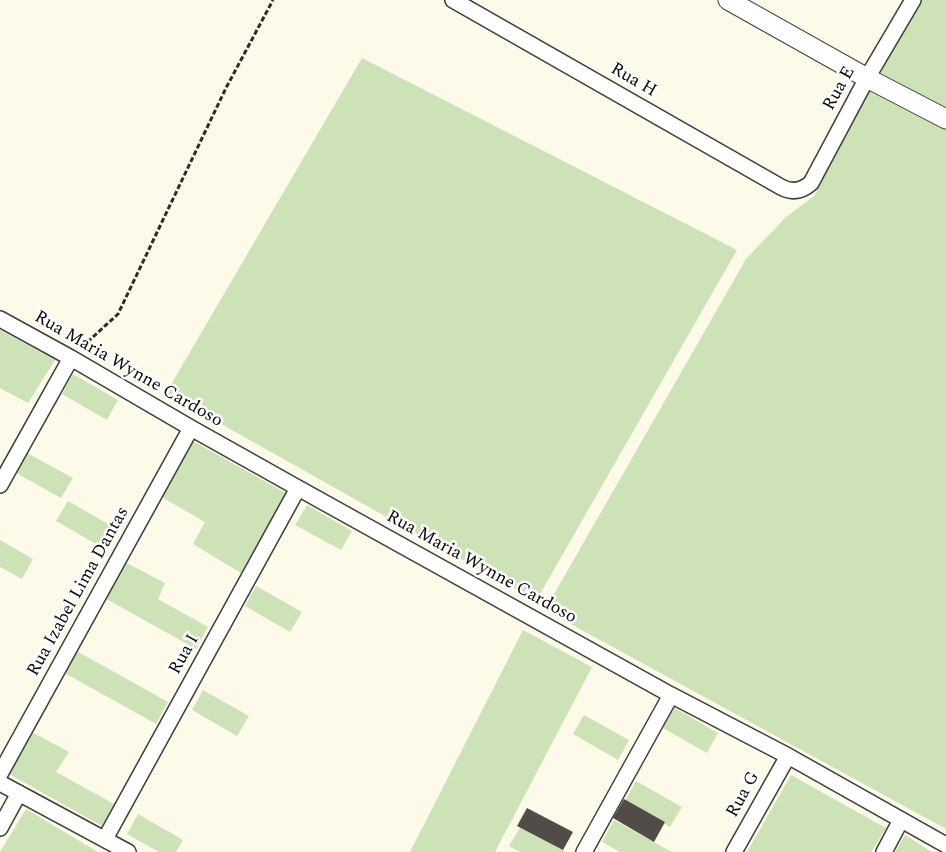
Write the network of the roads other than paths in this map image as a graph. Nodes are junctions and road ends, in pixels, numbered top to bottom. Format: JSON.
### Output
{"nodes":[{"id":1,"x":453,"y":0,"type":"edge"},
{"id":2,"x":728,"y":0,"type":"edge"},
{"id":3,"x":913,"y":0,"type":"edge"},
{"id":4,"x":867,"y":78,"type":"junction"},
{"id":5,"x":946,"y":119,"type":"edge"},
{"id":6,"x":797,"y":191,"type":"joint"},
{"id":7,"x":0,"y":319,"type":"edge"},
{"id":8,"x":71,"y":358,"type":"junction"},
{"id":9,"x":191,"y":428,"type":"junction"},
{"id":10,"x":0,"y":485,"type":"edge"},
{"id":11,"x":298,"y":488,"type":"junction"},
{"id":12,"x":671,"y":695,"type":"junction"},
{"id":13,"x":788,"y":756,"type":"junction"},
{"id":14,"x":0,"y":774,"type":"edge"},
{"id":15,"x":0,"y":783,"type":"edge"},
{"id":16,"x":19,"y":793,"type":"junction"},
{"id":17,"x":901,"y":820,"type":"junction"},
{"id":18,"x":0,"y":828,"type":"edge"},
{"id":19,"x":105,"y":839,"type":"junction"},
{"id":20,"x":946,"y":845,"type":"edge"},
{"id":21,"x":128,"y":852,"type":"edge"},
{"id":22,"x":584,"y":852,"type":"edge"},
{"id":23,"x":734,"y":852,"type":"edge"},
{"id":24,"x":884,"y":852,"type":"edge"}],
"edges":[{"from":1,"to":6,"type":"street","name":"Rua H"},
{"from":2,"to":4,"type":"street"},
{"from":3,"to":4,"type":"street","name":"Rua E"},
{"from":4,"to":5,"type":"street"},
{"from":4,"to":6,"type":"street","name":"Rua E"},
{"from":7,"to":8,"type":"street","name":"Rua Maria Wynne Cardoso"},
{"from":8,"to":9,"type":"street","name":"Rua Maria Wynne Cardoso"},
{"from":8,"to":10,"type":"street"},
{"from":9,"to":11,"type":"street","name":"Rua Maria Wynne Cardoso"},
{"from":9,"to":14,"type":"street","name":"Rua Izabel Lima Dantas"},
{"from":11,"to":12,"type":"street","name":"Rua Maria Wynne Cardoso"},
{"from":11,"to":19,"type":"street","name":"Rua I"},
{"from":12,"to":13,"type":"street","name":"Rua Maria Wynne Cardoso"},
{"from":12,"to":22,"type":"street"},
{"from":13,"to":17,"type":"street","name":"Rua Maria Wynne Cardoso"},
{"from":13,"to":23,"type":"street","name":"Rua G"},
{"from":15,"to":16,"type":"street"},
{"from":16,"to":18,"type":"street"},
{"from":16,"to":19,"type":"street"},
{"from":17,"to":20,"type":"street","name":"Rua Maria Wynne Cardoso"},
{"from":17,"to":24,"type":"street"},
{"from":19,"to":21,"type":"street"}]}
